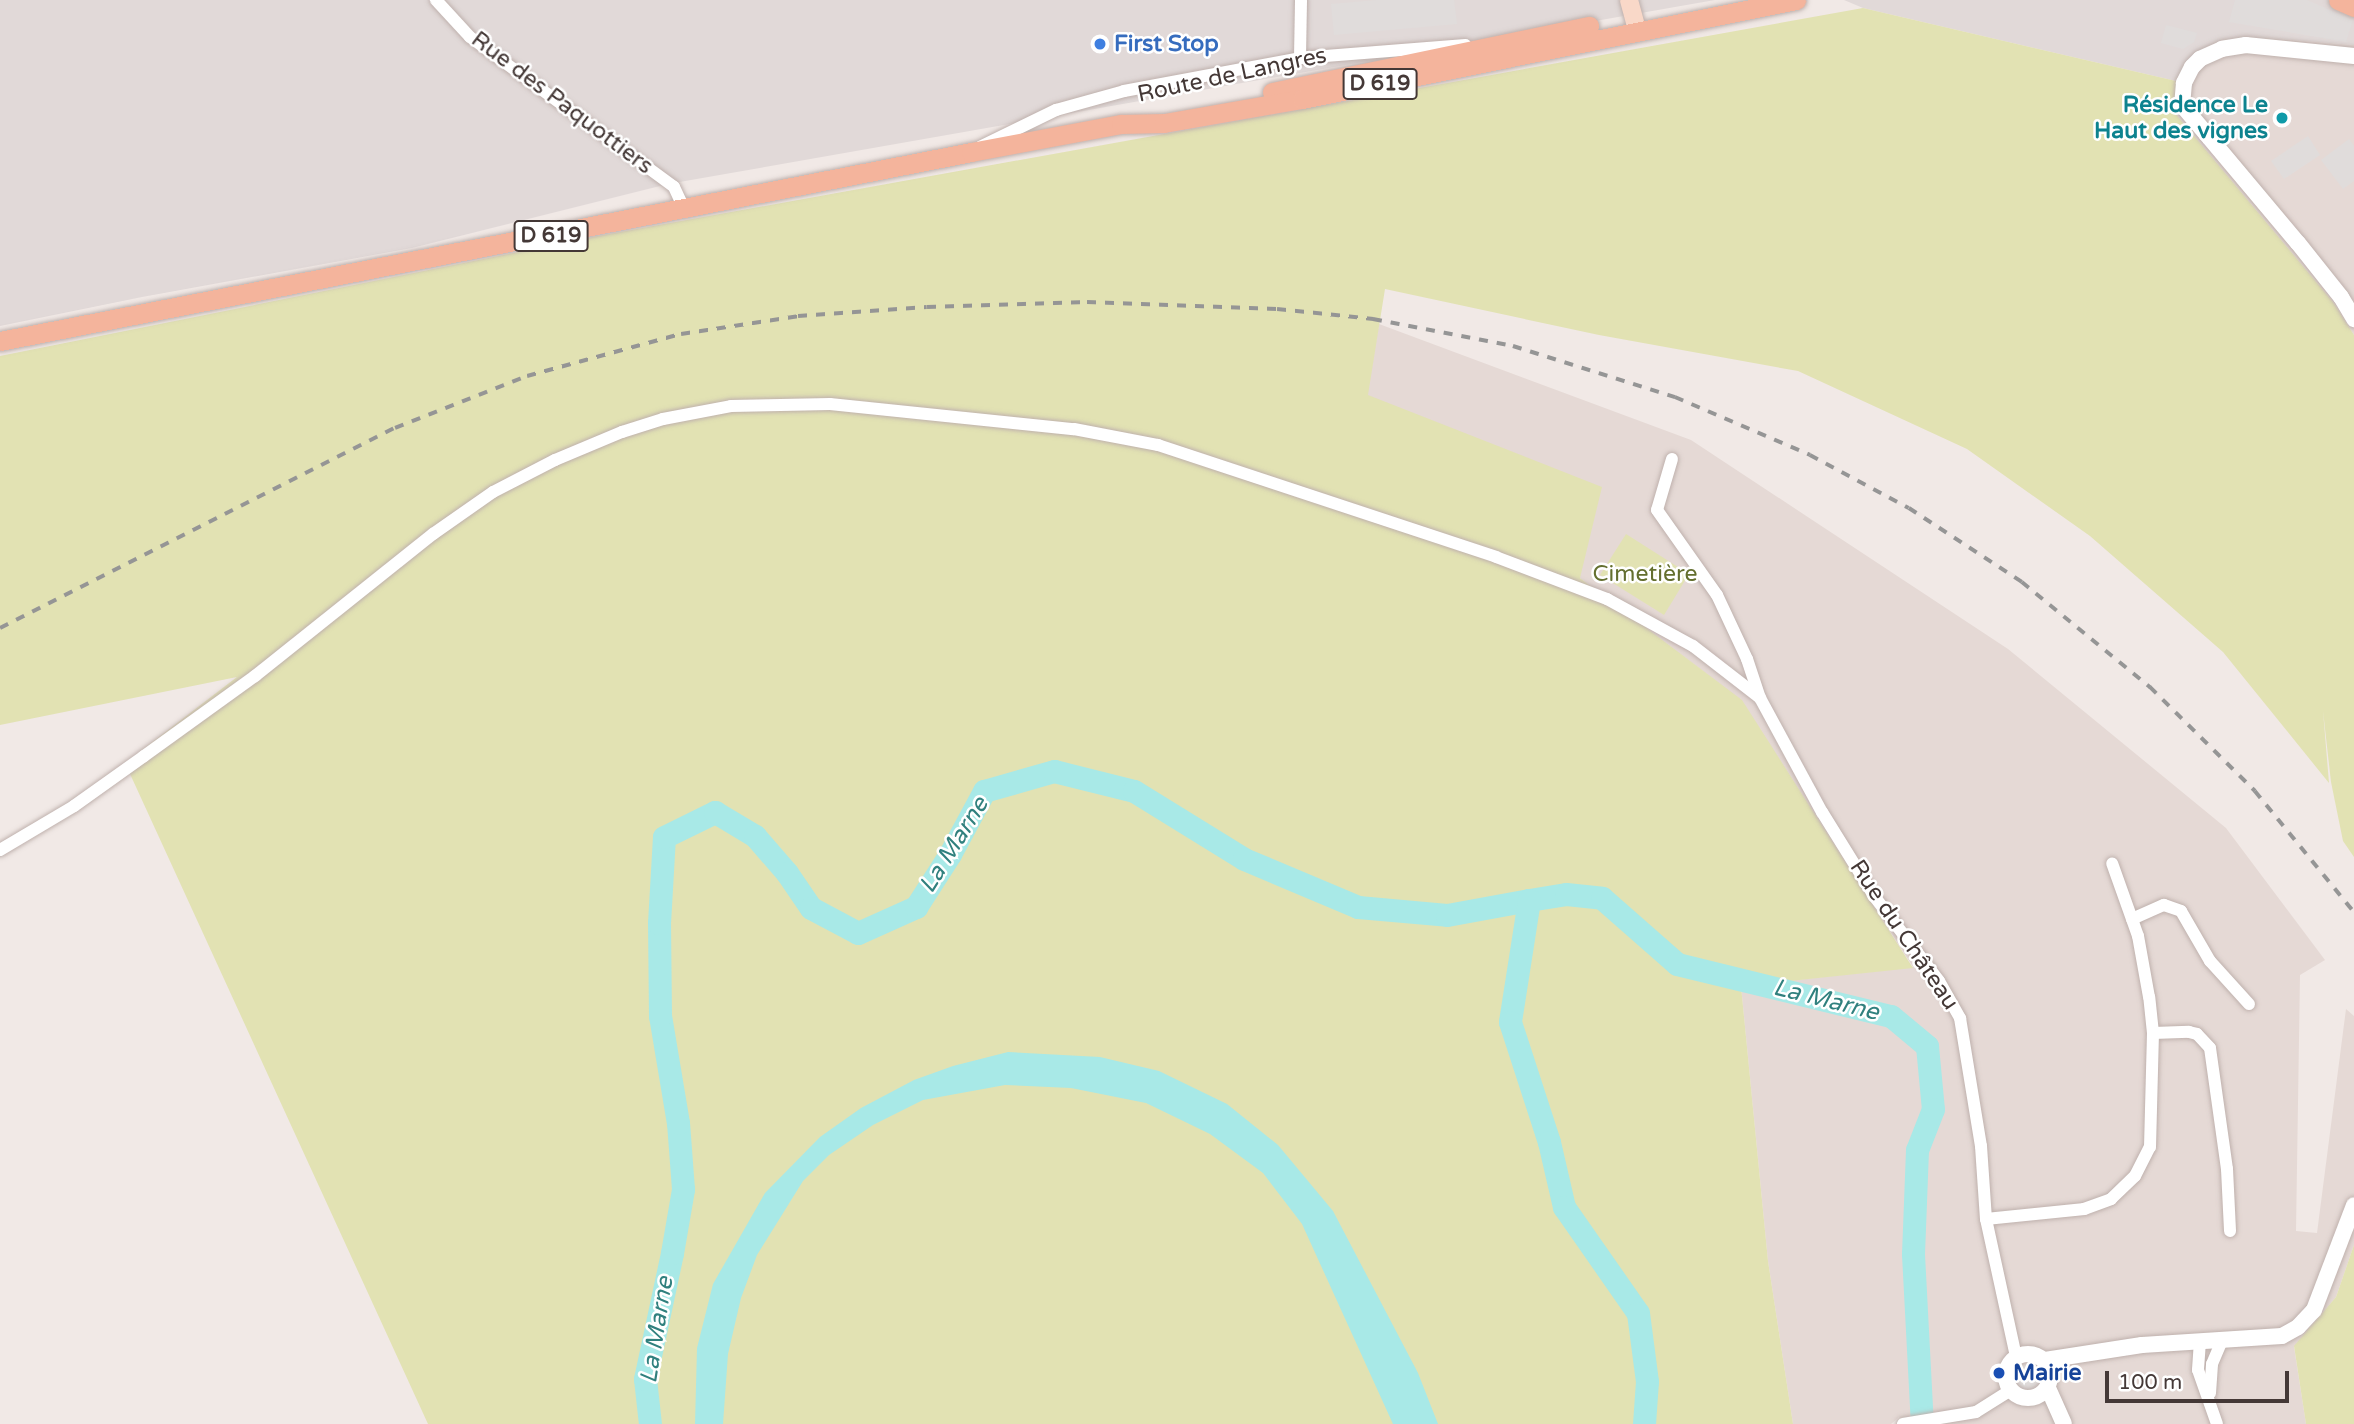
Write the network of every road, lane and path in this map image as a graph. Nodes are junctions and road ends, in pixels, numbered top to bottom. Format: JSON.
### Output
{"nodes":[{"id":1,"x":436,"y":0,"type":"edge"},
{"id":2,"x":1301,"y":0,"type":"edge"},
{"id":3,"x":1725,"y":0,"type":"edge"},
{"id":4,"x":1796,"y":0,"type":"edge"},
{"id":5,"x":2338,"y":0,"type":"edge"},
{"id":6,"x":2354,"y":7,"type":"edge"},
{"id":7,"x":1633,"y":16,"type":"edge"},
{"id":8,"x":1497,"y":44,"type":"junction"},
{"id":9,"x":2354,"y":56,"type":"edge"},
{"id":10,"x":1300,"y":58,"type":"junction"},
{"id":11,"x":1121,"y":124,"type":"junction"},
{"id":12,"x":971,"y":152,"type":"junction"},
{"id":13,"x":684,"y":208,"type":"junction"},
{"id":14,"x":2354,"y":319,"type":"edge"},
{"id":15,"x":0,"y":341,"type":"edge"},
{"id":16,"x":1672,"y":459,"type":"dead end"},
{"id":17,"x":1760,"y":698,"type":"junction"},
{"id":18,"x":0,"y":850,"type":"edge"},
{"id":19,"x":2112,"y":863,"type":"dead end"},
{"id":20,"x":2132,"y":919,"type":"junction"},
{"id":21,"x":2249,"y":1003,"type":"dead end"},
{"id":22,"x":2153,"y":1033,"type":"junction"},
{"id":23,"x":2354,"y":1205,"type":"edge"},
{"id":24,"x":1986,"y":1219,"type":"junction"},
{"id":25,"x":2230,"y":1231,"type":"dead end"},
{"id":26,"x":2222,"y":1340,"type":"junction"},
{"id":27,"x":2200,"y":1341,"type":"junction"},
{"id":28,"x":2015,"y":1357,"type":"junction"},
{"id":29,"x":2045,"y":1360,"type":"junction"},
{"id":30,"x":2048,"y":1388,"type":"junction"},
{"id":31,"x":2011,"y":1390,"type":"junction"},
{"id":32,"x":2211,"y":1403,"type":"junction"},
{"id":33,"x":1903,"y":1424,"type":"edge"},
{"id":34,"x":2064,"y":1424,"type":"edge"},
{"id":35,"x":2217,"y":1424,"type":"edge"}],
"edges":[{"from":1,"to":13,"type":"street","name":"Rue des Paquottiers"},
{"from":2,"to":10,"type":"street"},
{"from":3,"to":7,"type":"main road","name":"Route de Langres","number":"D 619"},
{"from":4,"to":7,"type":"main road","number":"D 619"},
{"from":5,"to":6,"type":"main road"},
{"from":7,"to":8,"type":"main road","name":"Route de Langres","number":"D 619"},
{"from":7,"to":11,"type":"main road","number":"D 619"},
{"from":8,"to":10,"type":"street"},
{"from":8,"to":11,"type":"main road","name":"Route de Langres","number":"D 619"},
{"from":9,"to":14,"type":"street"},
{"from":10,"to":12,"type":"street"},
{"from":11,"to":12,"type":"main road","number":"D 619"},
{"from":12,"to":13,"type":"main road","number":"D 619"},
{"from":13,"to":15,"type":"main road","number":"D 619"},
{"from":16,"to":17,"type":"street"},
{"from":17,"to":18,"type":"street"},
{"from":17,"to":24,"type":"street","name":"Rue du Château"},
{"from":19,"to":20,"type":"street"},
{"from":20,"to":21,"type":"street"},
{"from":20,"to":22,"type":"street"},
{"from":22,"to":24,"type":"street"},
{"from":22,"to":25,"type":"street"},
{"from":23,"to":26,"type":"street"},
{"from":24,"to":28,"type":"street","name":"Rue du Château"},
{"from":26,"to":27,"type":"street"},
{"from":26,"to":32,"type":"street"},
{"from":27,"to":29,"type":"street"},
{"from":27,"to":32,"type":"street"},
{"from":28,"to":29,"type":"street"},
{"from":28,"to":31,"type":"street"},
{"from":29,"to":30,"type":"street"},
{"from":30,"to":31,"type":"street"},
{"from":30,"to":34,"type":"street"},
{"from":31,"to":33,"type":"street"},
{"from":32,"to":35,"type":"street"}]}
